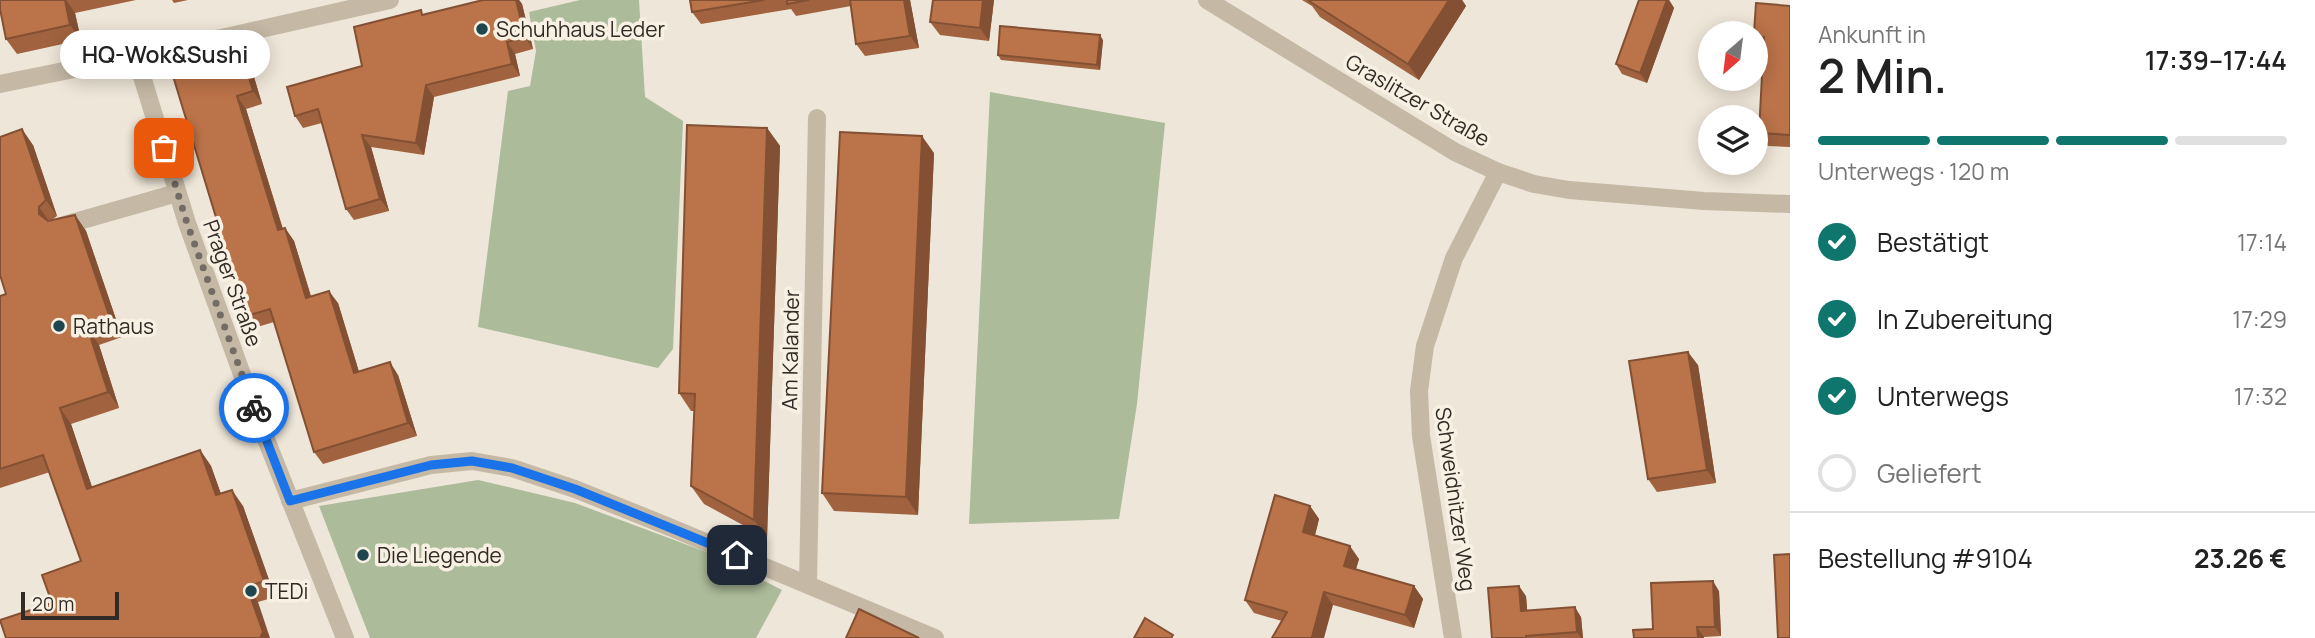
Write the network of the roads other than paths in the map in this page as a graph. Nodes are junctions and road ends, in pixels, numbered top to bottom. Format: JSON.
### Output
{"nodes":[{"id":1,"x":390,"y":0,"type":"edge"},
{"id":2,"x":1208,"y":0,"type":"edge"},
{"id":3,"x":136,"y":57,"type":"junction"},
{"id":4,"x":0,"y":84,"type":"edge"},
{"id":5,"x":817,"y":118,"type":"dead end"},
{"id":6,"x":1498,"y":172,"type":"junction"},
{"id":7,"x":177,"y":193,"type":"junction"},
{"id":8,"x":1790,"y":204,"type":"edge"},
{"id":9,"x":61,"y":226,"type":"edge"},
{"id":10,"x":290,"y":501,"type":"junction"},
{"id":11,"x":808,"y":584,"type":"junction"},
{"id":12,"x":345,"y":638,"type":"edge"},
{"id":13,"x":935,"y":638,"type":"edge"},
{"id":14,"x":1453,"y":638,"type":"edge"}],
"edges":[{"from":1,"to":3,"type":"street"},
{"from":2,"to":6,"type":"street","name":"Graslitzer Straße"},
{"from":3,"to":4,"type":"street"},
{"from":3,"to":7,"type":"street","name":"Prager Straße"},
{"from":5,"to":11,"type":"street","name":"Am Kalander"},
{"from":6,"to":8,"type":"street","name":"Graslitzer Straße"},
{"from":6,"to":14,"type":"street","name":"Schweidnitzer Weg"},
{"from":7,"to":9,"type":"street"},
{"from":7,"to":10,"type":"street","name":"Prager Straße"},
{"from":10,"to":11,"type":"street"},
{"from":10,"to":12,"type":"street","name":"Prager Straße"},
{"from":11,"to":13,"type":"street"}]}
